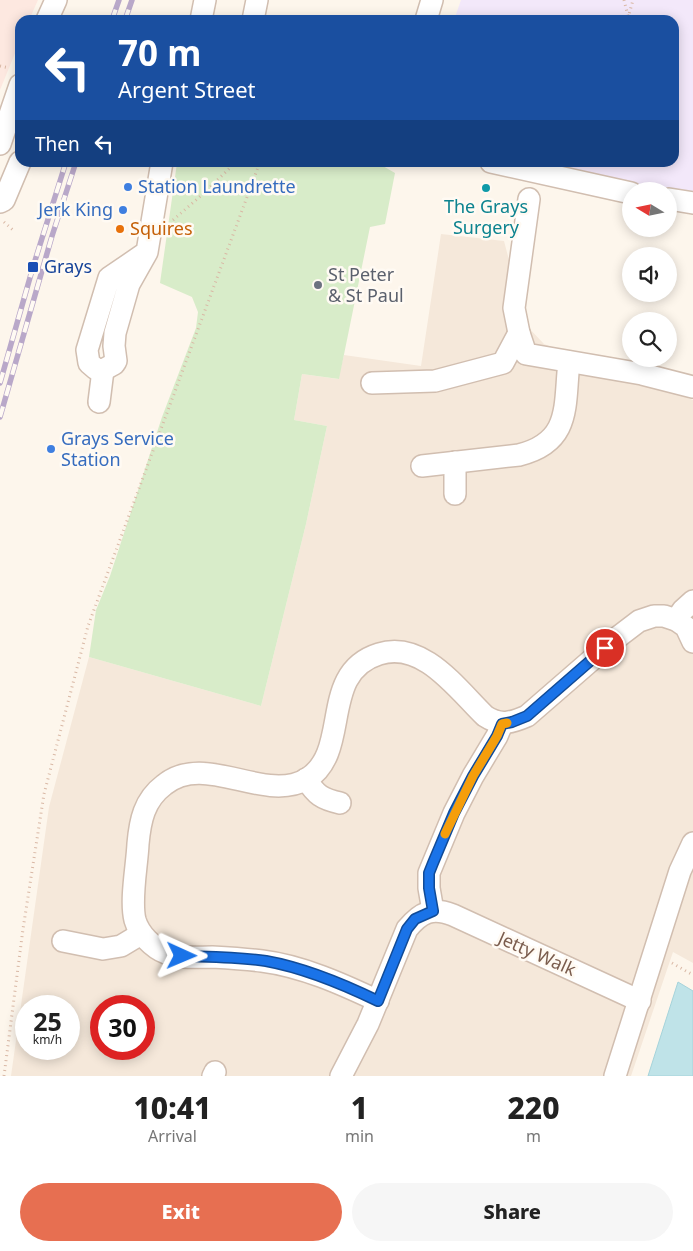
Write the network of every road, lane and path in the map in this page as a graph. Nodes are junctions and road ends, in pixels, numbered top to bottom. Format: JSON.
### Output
{"nodes":[{"id":1,"x":56,"y":0,"type":"edge"},
{"id":2,"x":67,"y":0,"type":"edge"},
{"id":3,"x":205,"y":0,"type":"edge"},
{"id":4,"x":257,"y":0,"type":"edge"},
{"id":5,"x":432,"y":0,"type":"edge"},
{"id":6,"x":624,"y":0,"type":"edge"},
{"id":7,"x":634,"y":0,"type":"edge"},
{"id":8,"x":49,"y":15,"type":"edge"},
{"id":9,"x":62,"y":15,"type":"edge"},
{"id":10,"x":202,"y":15,"type":"edge"},
{"id":11,"x":254,"y":15,"type":"edge"},
{"id":12,"x":428,"y":15,"type":"edge"},
{"id":13,"x":627,"y":15,"type":"edge"},
{"id":14,"x":629,"y":15,"type":"edge"},
{"id":15,"x":15,"y":100,"type":"edge"},
{"id":16,"x":0,"y":144,"type":"edge"},
{"id":17,"x":18,"y":167,"type":"edge"},
{"id":18,"x":161,"y":167,"type":"edge"},
{"id":19,"x":231,"y":167,"type":"edge"},
{"id":20,"x":258,"y":167,"type":"edge"},
{"id":21,"x":514,"y":167,"type":"edge"},
{"id":22,"x":622,"y":191,"type":"edge"},
{"id":23,"x":528,"y":199,"type":"dead end"},
{"id":24,"x":678,"y":200,"type":"edge"},
{"id":25,"x":0,"y":202,"type":"edge"},
{"id":26,"x":693,"y":202,"type":"edge"},
{"id":27,"x":0,"y":222,"type":"edge"},
{"id":28,"x":168,"y":224,"type":"dead end"},
{"id":29,"x":13,"y":230,"type":"dead end"},
{"id":30,"x":519,"y":333,"type":"junction"},
{"id":31,"x":568,"y":362,"type":"junction"},
{"id":32,"x":622,"y":365,"type":"edge"},
{"id":33,"x":644,"y":367,"type":"edge"},
{"id":34,"x":372,"y":383,"type":"dead end"},
{"id":35,"x":693,"y":387,"type":"edge"},
{"id":36,"x":99,"y":402,"type":"dead end"},
{"id":37,"x":455,"y":462,"type":"junction"},
{"id":38,"x":422,"y":466,"type":"dead end"},
{"id":39,"x":455,"y":494,"type":"dead end"},
{"id":40,"x":693,"y":601,"type":"edge"},
{"id":41,"x":676,"y":620,"type":"junction"},
{"id":42,"x":693,"y":642,"type":"edge"},
{"id":43,"x":502,"y":724,"type":"junction"},
{"id":44,"x":306,"y":779,"type":"junction"},
{"id":45,"x":340,"y":803,"type":"dead end"},
{"id":46,"x":693,"y":843,"type":"edge"},
{"id":47,"x":433,"y":911,"type":"junction"},
{"id":48,"x":141,"y":934,"type":"junction"},
{"id":49,"x":63,"y":941,"type":"dead end"},
{"id":50,"x":640,"y":1000,"type":"junction"},
{"id":51,"x":378,"y":1001,"type":"junction"},
{"id":52,"x":4,"y":1076,"type":"edge"},
{"id":53,"x":341,"y":1076,"type":"edge"},
{"id":54,"x":615,"y":1076,"type":"edge"}],
"edges":[{"from":1,"to":8,"type":"street"},
{"from":2,"to":9,"type":"street"},
{"from":3,"to":10,"type":"street"},
{"from":4,"to":11,"type":"street"},
{"from":5,"to":12,"type":"street"},
{"from":6,"to":13,"type":"path"},
{"from":7,"to":14,"type":"path"},
{"from":15,"to":16,"type":"street"},
{"from":17,"to":25,"type":"street"},
{"from":18,"to":36,"type":"street"},
{"from":19,"to":28,"type":"path"},
{"from":20,"to":52,"type":"path"},
{"from":21,"to":22,"type":"street"},
{"from":23,"to":30,"type":"street"},
{"from":24,"to":26,"type":"street"},
{"from":27,"to":29,"type":"path"},
{"from":30,"to":31,"type":"street"},
{"from":30,"to":34,"type":"street"},
{"from":31,"to":32,"type":"street"},
{"from":31,"to":37,"type":"street"},
{"from":33,"to":35,"type":"street"},
{"from":37,"to":38,"type":"street"},
{"from":37,"to":39,"type":"street"},
{"from":40,"to":41,"type":"street"},
{"from":41,"to":42,"type":"street"},
{"from":41,"to":43,"type":"street"},
{"from":43,"to":44,"type":"street"},
{"from":43,"to":47,"type":"street"},
{"from":44,"to":45,"type":"street"},
{"from":44,"to":48,"type":"street"},
{"from":46,"to":50,"type":"street"},
{"from":47,"to":50,"type":"street","name":"Jetty Walk"},
{"from":47,"to":51,"type":"street"},
{"from":48,"to":49,"type":"street"},
{"from":48,"to":51,"type":"street"},
{"from":50,"to":54,"type":"street"},
{"from":51,"to":53,"type":"street"}]}
